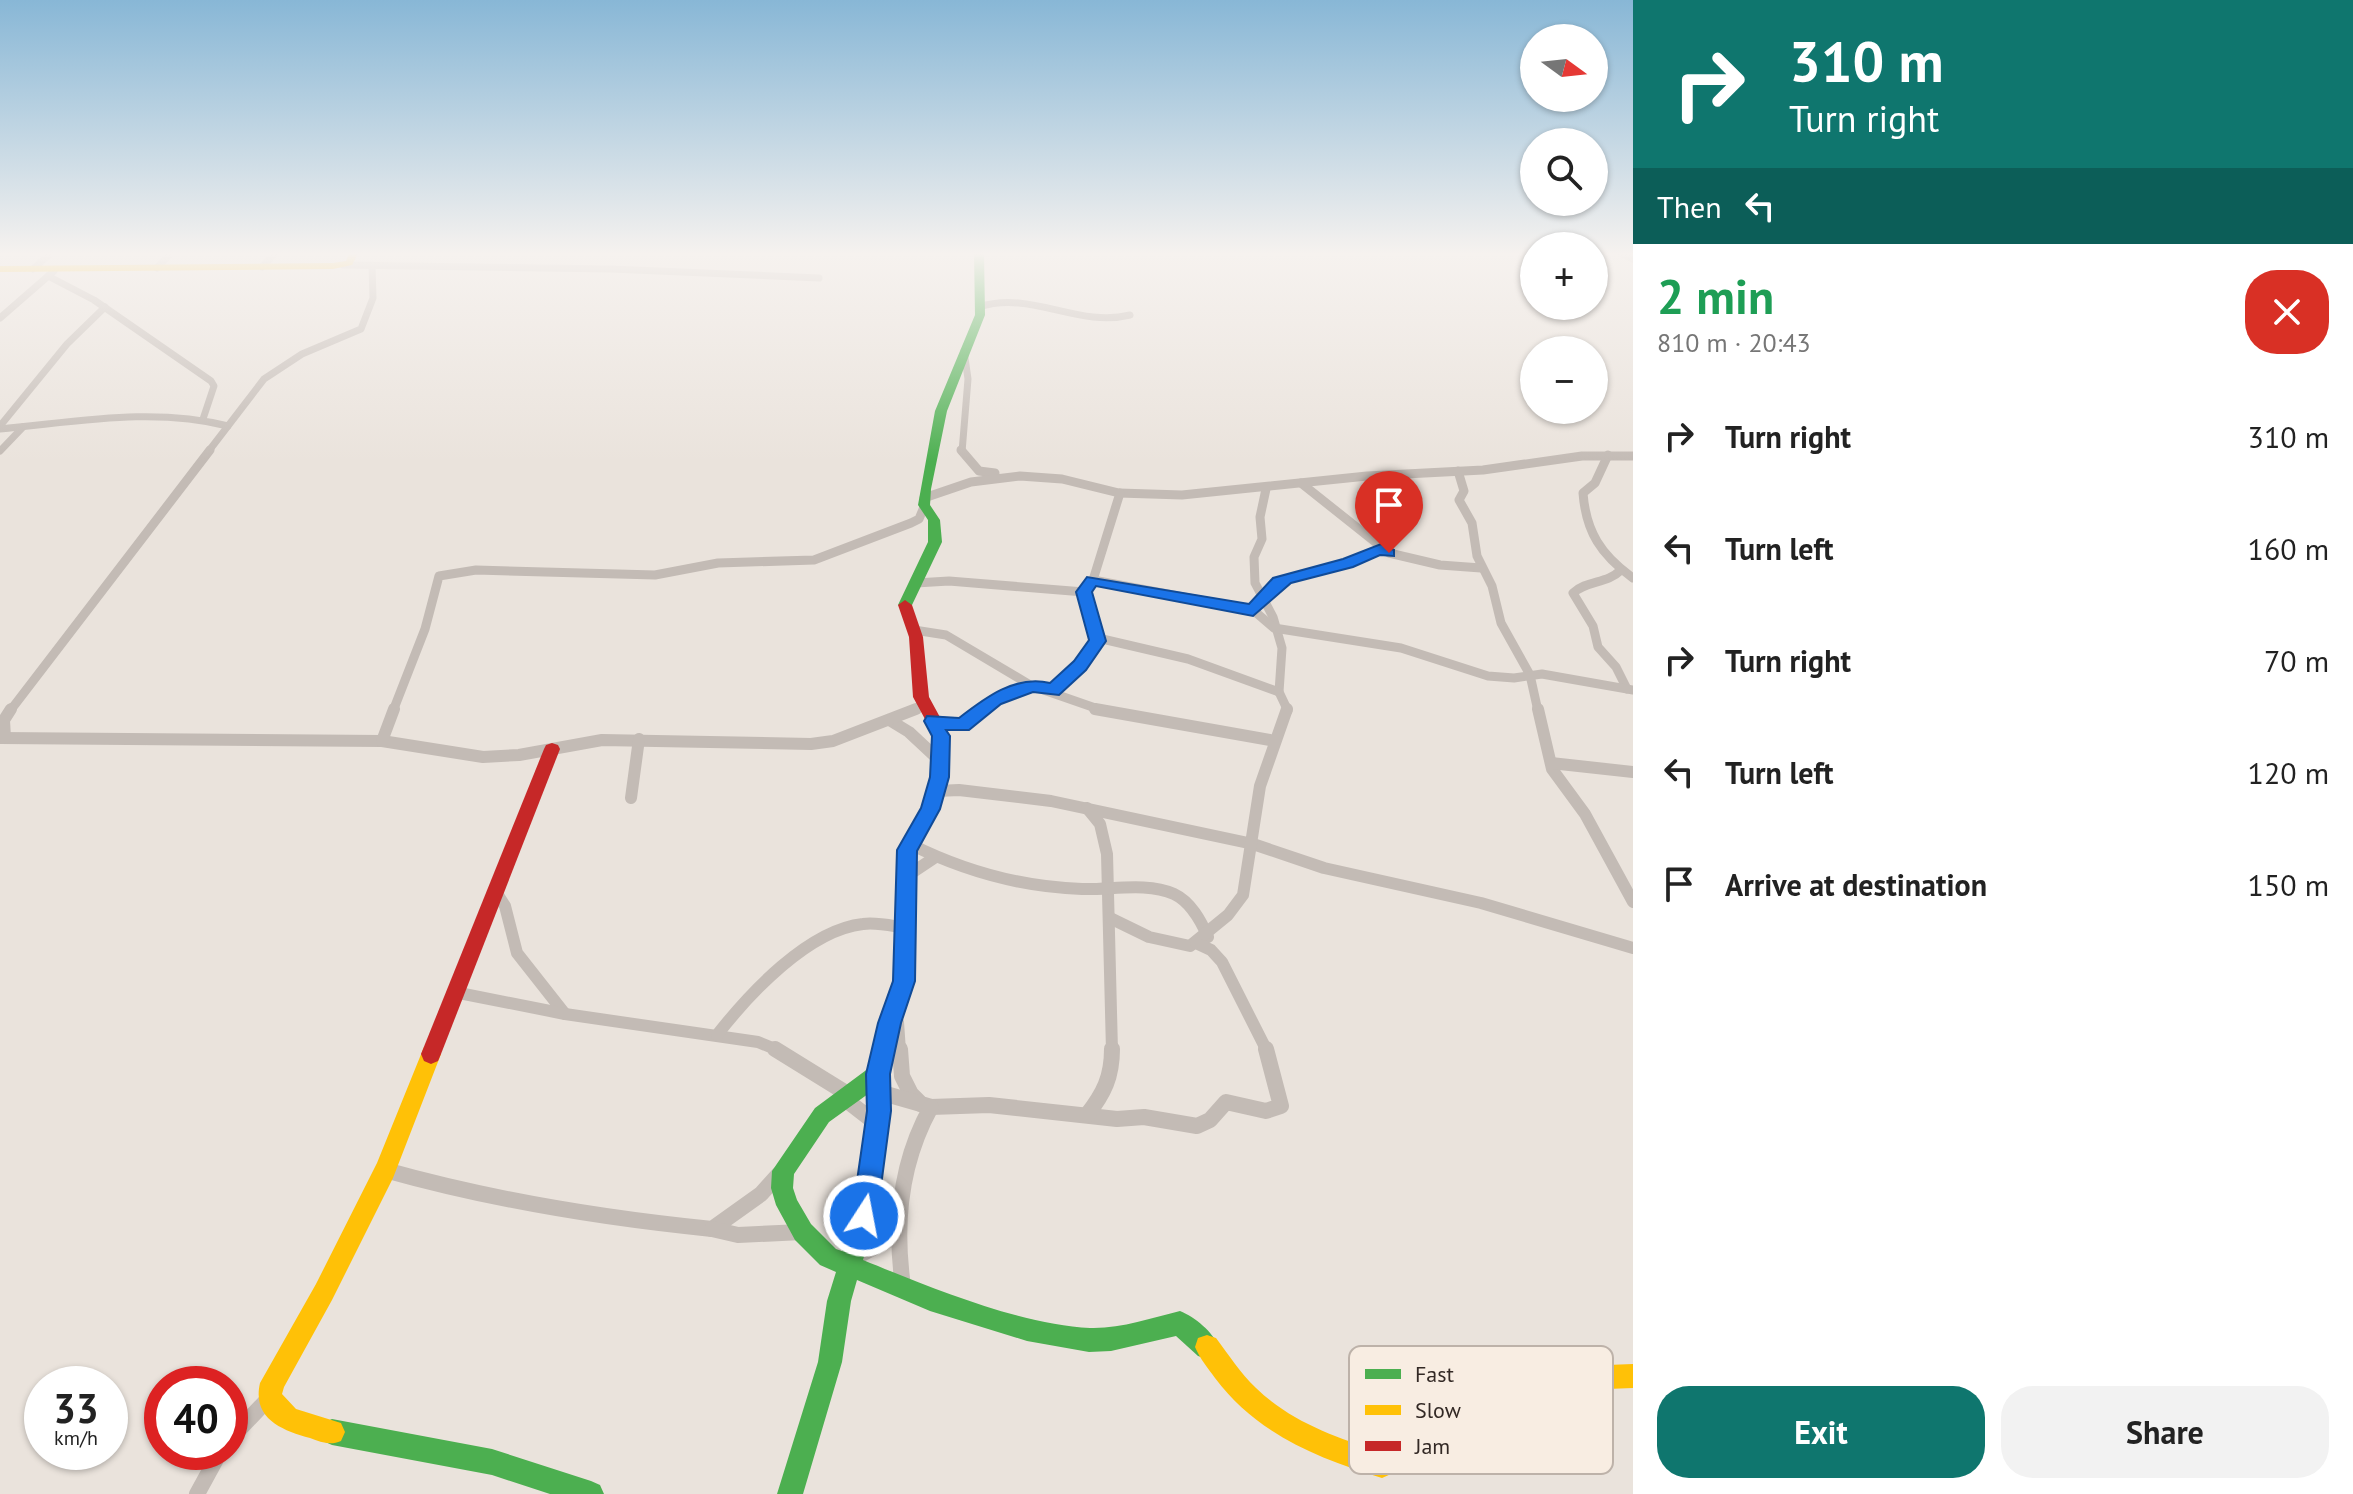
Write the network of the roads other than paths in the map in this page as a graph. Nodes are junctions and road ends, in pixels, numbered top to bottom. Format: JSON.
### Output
{"nodes":[{"id":1,"x":90,"y":322,"type":"edge"},
{"id":2,"x":126,"y":322,"type":"edge"},
{"id":3,"x":364,"y":322,"type":"edge"},
{"id":4,"x":977,"y":322,"type":"edge"},
{"id":5,"x":964,"y":351,"type":"junction"},
{"id":6,"x":203,"y":419,"type":"junction"},
{"id":7,"x":228,"y":426,"type":"junction"},
{"id":8,"x":0,"y":427,"type":"edge"},
{"id":9,"x":23,"y":427,"type":"junction"},
{"id":10,"x":0,"y":451,"type":"edge"},
{"id":11,"x":1608,"y":455,"type":"junction"},
{"id":12,"x":1633,"y":456,"type":"edge"},
{"id":13,"x":1458,"y":471,"type":"junction"},
{"id":14,"x":1011,"y":476,"type":"junction"},
{"id":15,"x":1301,"y":483,"type":"junction"},
{"id":16,"x":1266,"y":489,"type":"junction"},
{"id":17,"x":1120,"y":493,"type":"junction"},
{"id":18,"x":924,"y":503,"type":"junction"},
{"id":19,"x":1381,"y":549,"type":"junction"},
{"id":20,"x":1481,"y":568,"type":"junction"},
{"id":21,"x":1621,"y":570,"type":"junction"},
{"id":22,"x":1633,"y":578,"type":"edge"},
{"id":23,"x":1093,"y":580,"type":"junction"},
{"id":24,"x":916,"y":583,"type":"junction"},
{"id":25,"x":1084,"y":592,"type":"junction"},
{"id":26,"x":1263,"y":599,"type":"junction"},
{"id":27,"x":1253,"y":610,"type":"junction"},
{"id":28,"x":1274,"y":628,"type":"junction"},
{"id":29,"x":914,"y":630,"type":"junction"},
{"id":30,"x":1098,"y":638,"type":"junction"},
{"id":31,"x":1530,"y":675,"type":"junction"},
{"id":32,"x":1032,"y":686,"type":"junction"},
{"id":33,"x":1630,"y":689,"type":"edge"},
{"id":34,"x":1053,"y":691,"type":"junction"},
{"id":35,"x":1279,"y":692,"type":"junction"},
{"id":36,"x":924,"y":706,"type":"junction"},
{"id":37,"x":2,"y":721,"type":"edge"},
{"id":38,"x":891,"y":721,"type":"junction"},
{"id":39,"x":933,"y":721,"type":"junction"},
{"id":40,"x":1256,"y":737,"type":"junction"},
{"id":41,"x":2,"y":738,"type":"edge"},
{"id":42,"x":639,"y":739,"type":"junction"},
{"id":43,"x":382,"y":741,"type":"junction"},
{"id":44,"x":1275,"y":741,"type":"junction"},
{"id":45,"x":552,"y":749,"type":"junction"},
{"id":46,"x":1268,"y":759,"type":"junction"},
{"id":47,"x":1551,"y":763,"type":"junction"},
{"id":48,"x":1633,"y":772,"type":"edge"},
{"id":49,"x":939,"y":777,"type":"junction"},
{"id":50,"x":631,"y":798,"type":"dead end"},
{"id":51,"x":1086,"y":808,"type":"junction"},
{"id":52,"x":910,"y":844,"type":"junction"},
{"id":53,"x":1253,"y":844,"type":"junction"},
{"id":54,"x":934,"y":858,"type":"junction"},
{"id":55,"x":906,"y":877,"type":"junction"},
{"id":56,"x":1105,"y":890,"type":"junction"},
{"id":57,"x":496,"y":892,"type":"junction"},
{"id":58,"x":1633,"y":902,"type":"edge"},
{"id":59,"x":1110,"y":918,"type":"junction"},
{"id":60,"x":906,"y":928,"type":"junction"},
{"id":61,"x":1201,"y":938,"type":"junction"},
{"id":62,"x":1633,"y":948,"type":"edge"},
{"id":63,"x":454,"y":992,"type":"junction"},
{"id":64,"x":899,"y":997,"type":"junction"},
{"id":65,"x":565,"y":1014,"type":"junction"},
{"id":66,"x":717,"y":1035,"type":"junction"},
{"id":67,"x":878,"y":1074,"type":"junction"},
{"id":68,"x":879,"y":1092,"type":"junction"},
{"id":69,"x":849,"y":1098,"type":"junction"},
{"id":70,"x":926,"y":1106,"type":"junction"},
{"id":71,"x":1087,"y":1115,"type":"junction"},
{"id":72,"x":878,"y":1125,"type":"junction"},
{"id":73,"x":385,"y":1170,"type":"junction"},
{"id":74,"x":783,"y":1171,"type":"junction"},
{"id":75,"x":712,"y":1229,"type":"junction"},
{"id":76,"x":803,"y":1232,"type":"junction"},
{"id":77,"x":898,"y":1235,"type":"junction"},
{"id":78,"x":827,"y":1255,"type":"junction"},
{"id":79,"x":850,"y":1263,"type":"junction"},
{"id":80,"x":903,"y":1286,"type":"junction"},
{"id":81,"x":839,"y":1301,"type":"junction"},
{"id":82,"x":1633,"y":1376,"type":"edge"},
{"id":83,"x":1613,"y":1377,"type":"edge"},
{"id":84,"x":269,"y":1398,"type":"junction"},
{"id":85,"x":248,"y":1420,"type":"edge"},
{"id":86,"x":1349,"y":1455,"type":"edge"},
{"id":87,"x":210,"y":1470,"type":"edge"},
{"id":88,"x":197,"y":1494,"type":"edge"},
{"id":89,"x":591,"y":1494,"type":"edge"},
{"id":90,"x":790,"y":1494,"type":"edge"}],
"edges":[{"from":1,"to":8,"type":"street"},
{"from":2,"to":6,"type":"street"},
{"from":3,"to":7,"type":"street"},
{"from":4,"to":5,"type":"street"},
{"from":5,"to":14,"type":"street"},
{"from":5,"to":18,"type":"street"},
{"from":6,"to":7,"type":"street"},
{"from":6,"to":9,"type":"street"},
{"from":7,"to":37,"type":"street"},
{"from":8,"to":9,"type":"street"},
{"from":9,"to":10,"type":"street"},
{"from":11,"to":12,"type":"street"},
{"from":11,"to":13,"type":"street"},
{"from":11,"to":21,"type":"street"},
{"from":13,"to":15,"type":"street"},
{"from":13,"to":20,"type":"street"},
{"from":14,"to":17,"type":"street"},
{"from":14,"to":18,"type":"street"},
{"from":15,"to":16,"type":"street"},
{"from":15,"to":19,"type":"street"},
{"from":16,"to":17,"type":"street"},
{"from":16,"to":26,"type":"street"},
{"from":17,"to":23,"type":"street"},
{"from":18,"to":24,"type":"street"},
{"from":18,"to":43,"type":"street"},
{"from":19,"to":20,"type":"street"},
{"from":19,"to":26,"type":"street"},
{"from":20,"to":31,"type":"street"},
{"from":21,"to":22,"type":"street"},
{"from":21,"to":33,"type":"street"},
{"from":23,"to":25,"type":"street"},
{"from":23,"to":27,"type":"street"},
{"from":24,"to":25,"type":"street"},
{"from":24,"to":29,"type":"street"},
{"from":25,"to":30,"type":"street"},
{"from":26,"to":27,"type":"street"},
{"from":26,"to":28,"type":"street"},
{"from":27,"to":28,"type":"street"},
{"from":28,"to":31,"type":"street"},
{"from":28,"to":35,"type":"street"},
{"from":29,"to":32,"type":"street"},
{"from":29,"to":36,"type":"street"},
{"from":30,"to":34,"type":"street"},
{"from":30,"to":35,"type":"street"},
{"from":31,"to":33,"type":"street"},
{"from":31,"to":47,"type":"street"},
{"from":32,"to":34,"type":"street"},
{"from":32,"to":39,"type":"street"},
{"from":34,"to":40,"type":"street"},
{"from":35,"to":44,"type":"street"},
{"from":36,"to":38,"type":"street"},
{"from":36,"to":39,"type":"street"},
{"from":37,"to":41,"type":"street"},
{"from":38,"to":42,"type":"street"},
{"from":38,"to":49,"type":"street"},
{"from":39,"to":49,"type":"street"},
{"from":40,"to":44,"type":"street"},
{"from":40,"to":46,"type":"street"},
{"from":41,"to":43,"type":"street"},
{"from":42,"to":45,"type":"street"},
{"from":42,"to":50,"type":"street"},
{"from":43,"to":45,"type":"street"},
{"from":44,"to":46,"type":"street"},
{"from":45,"to":57,"type":"street"},
{"from":46,"to":53,"type":"street"},
{"from":47,"to":48,"type":"street"},
{"from":47,"to":58,"type":"street"},
{"from":49,"to":51,"type":"street"},
{"from":49,"to":52,"type":"street"},
{"from":51,"to":53,"type":"street"},
{"from":51,"to":56,"type":"street"},
{"from":52,"to":54,"type":"street"},
{"from":52,"to":55,"type":"street"},
{"from":53,"to":61,"type":"street"},
{"from":53,"to":62,"type":"street"},
{"from":54,"to":55,"type":"street"},
{"from":54,"to":56,"type":"street"},
{"from":55,"to":60,"type":"street"},
{"from":56,"to":59,"type":"street"},
{"from":56,"to":61,"type":"street"},
{"from":57,"to":63,"type":"street"},
{"from":57,"to":65,"type":"street"},
{"from":59,"to":61,"type":"street"},
{"from":59,"to":71,"type":"street"},
{"from":60,"to":64,"type":"street"},
{"from":60,"to":66,"type":"street"},
{"from":61,"to":71,"type":"street"},
{"from":63,"to":65,"type":"street"},
{"from":63,"to":73,"type":"street"},
{"from":64,"to":67,"type":"street"},
{"from":64,"to":70,"type":"street"},
{"from":65,"to":66,"type":"street"},
{"from":66,"to":69,"type":"street"},
{"from":67,"to":68,"type":"street"},
{"from":67,"to":69,"type":"street"},
{"from":68,"to":70,"type":"street"},
{"from":68,"to":72,"type":"street"},
{"from":69,"to":72,"type":"street"},
{"from":69,"to":74,"type":"street"},
{"from":70,"to":71,"type":"street"},
{"from":70,"to":77,"type":"street"},
{"from":72,"to":79,"type":"street"},
{"from":73,"to":75,"type":"street"},
{"from":73,"to":84,"type":"street"},
{"from":74,"to":75,"type":"street"},
{"from":74,"to":76,"type":"street"},
{"from":75,"to":76,"type":"street"},
{"from":76,"to":78,"type":"street"},
{"from":77,"to":79,"type":"street"},
{"from":77,"to":80,"type":"street"},
{"from":78,"to":79,"type":"street"},
{"from":78,"to":81,"type":"street"},
{"from":79,"to":80,"type":"street"},
{"from":79,"to":81,"type":"street"},
{"from":80,"to":86,"type":"street"},
{"from":81,"to":90,"type":"street"},
{"from":82,"to":83,"type":"street"},
{"from":84,"to":85,"type":"street"},
{"from":84,"to":89,"type":"street"},
{"from":87,"to":88,"type":"street"}]}
